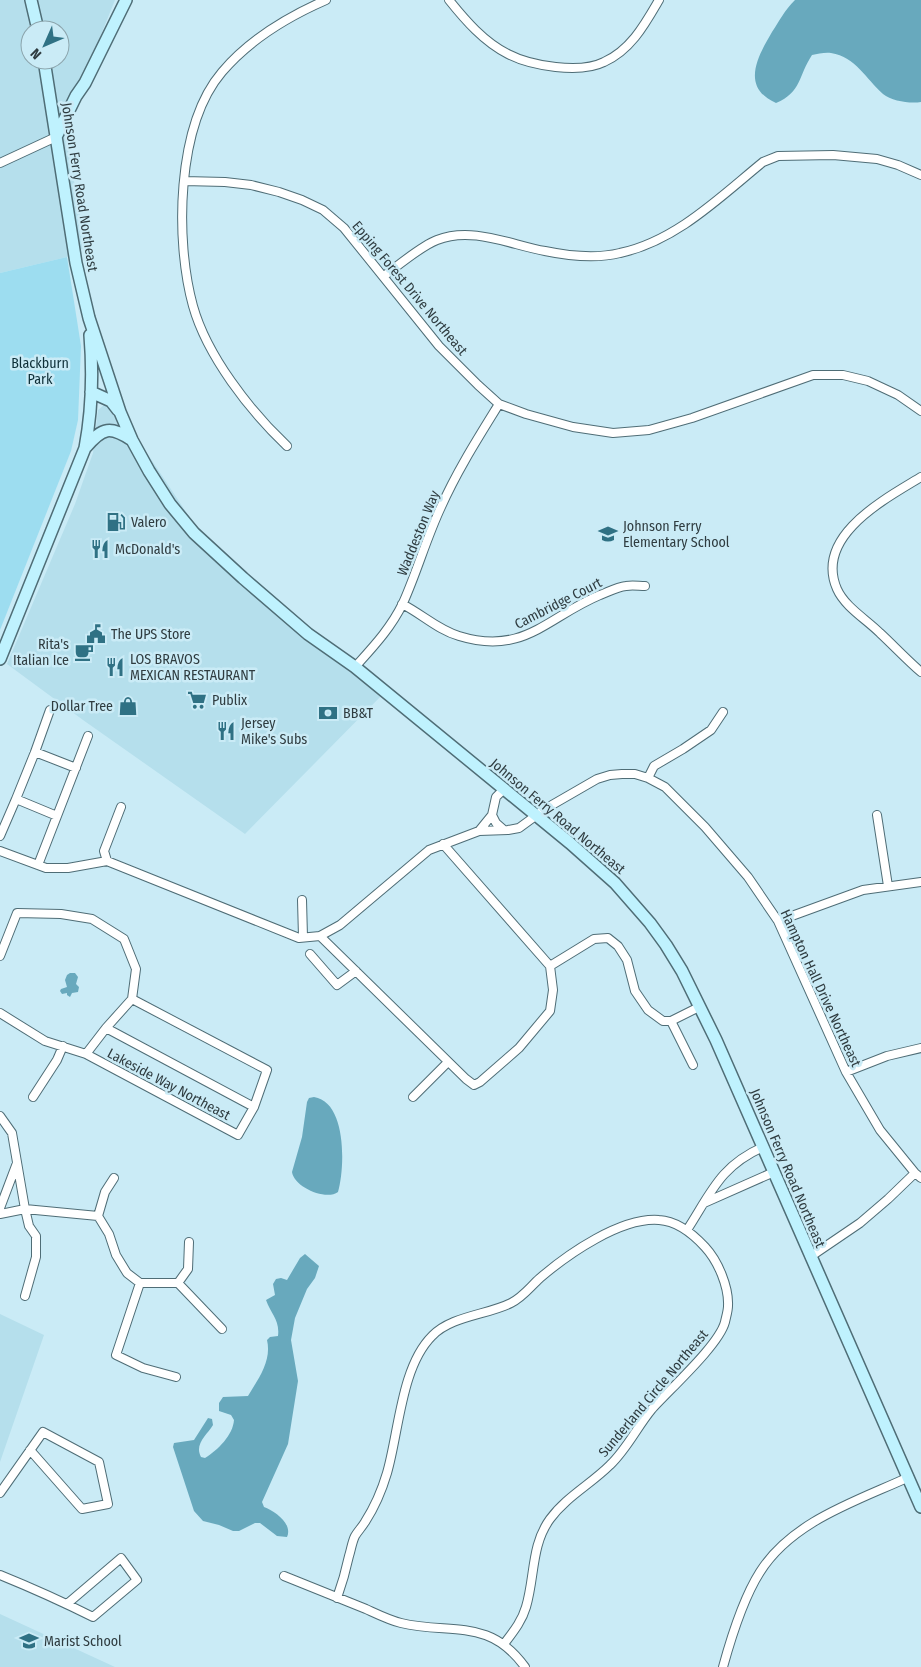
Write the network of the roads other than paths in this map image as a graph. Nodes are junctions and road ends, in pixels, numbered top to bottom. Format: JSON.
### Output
{"nodes":[{"id":1,"x":31,"y":0,"type":"edge"},
{"id":2,"x":119,"y":0,"type":"edge"},
{"id":3,"x":126,"y":0,"type":"edge"},
{"id":4,"x":326,"y":0,"type":"edge"},
{"id":5,"x":448,"y":0,"type":"edge"},
{"id":6,"x":659,"y":0,"type":"edge"},
{"id":7,"x":36,"y":20,"type":"edge"},
{"id":8,"x":46,"y":70,"type":"edge"},
{"id":9,"x":76,"y":96,"type":"junction"},
{"id":10,"x":56,"y":137,"type":"junction"},
{"id":11,"x":0,"y":163,"type":"edge"},
{"id":12,"x":921,"y":175,"type":"edge"},
{"id":13,"x":184,"y":181,"type":"junction"},
{"id":14,"x":384,"y":276,"type":"junction"},
{"id":15,"x":88,"y":318,"type":"junction"},
{"id":16,"x":91,"y":392,"type":"junction"},
{"id":17,"x":499,"y":404,"type":"junction"},
{"id":18,"x":921,"y":411,"type":"edge"},
{"id":19,"x":120,"y":412,"type":"junction"},
{"id":20,"x":132,"y":440,"type":"junction"},
{"id":21,"x":287,"y":446,"type":"dead end"},
{"id":22,"x":85,"y":448,"type":"junction"},
{"id":23,"x":921,"y":477,"type":"edge"},
{"id":24,"x":645,"y":586,"type":"dead end"},
{"id":25,"x":402,"y":604,"type":"junction"},
{"id":26,"x":4,"y":641,"type":"edge"},
{"id":27,"x":0,"y":659,"type":"edge"},
{"id":28,"x":355,"y":667,"type":"junction"},
{"id":29,"x":921,"y":672,"type":"edge"},
{"id":30,"x":50,"y":710,"type":"dead end"},
{"id":31,"x":723,"y":712,"type":"dead end"},
{"id":32,"x":88,"y":736,"type":"dead end"},
{"id":33,"x":34,"y":752,"type":"junction"},
{"id":34,"x":76,"y":768,"type":"junction"},
{"id":35,"x":648,"y":778,"type":"junction"},
{"id":36,"x":504,"y":789,"type":"junction"},
{"id":37,"x":16,"y":800,"type":"junction"},
{"id":38,"x":121,"y":807,"type":"dead end"},
{"id":39,"x":877,"y":814,"type":"dead end"},
{"id":40,"x":492,"y":815,"type":"junction"},
{"id":41,"x":536,"y":815,"type":"junction"},
{"id":42,"x":57,"y":816,"type":"junction"},
{"id":43,"x":504,"y":830,"type":"junction"},
{"id":44,"x":479,"y":831,"type":"junction"},
{"id":45,"x":0,"y":836,"type":"edge"},
{"id":46,"x":443,"y":844,"type":"junction"},
{"id":47,"x":0,"y":851,"type":"edge"},
{"id":48,"x":107,"y":861,"type":"junction"},
{"id":49,"x":38,"y":865,"type":"junction"},
{"id":50,"x":921,"y":882,"type":"edge"},
{"id":51,"x":888,"y":886,"type":"junction"},
{"id":52,"x":302,"y":900,"type":"dead end"},
{"id":53,"x":778,"y":921,"type":"junction"},
{"id":54,"x":320,"y":936,"type":"junction"},
{"id":55,"x":303,"y":937,"type":"junction"},
{"id":56,"x":310,"y":954,"type":"dead end"},
{"id":57,"x":0,"y":956,"type":"edge"},
{"id":58,"x":550,"y":966,"type":"junction"},
{"id":59,"x":356,"y":971,"type":"junction"},
{"id":60,"x":132,"y":999,"type":"junction"},
{"id":61,"x":700,"y":1007,"type":"junction"},
{"id":62,"x":0,"y":1013,"type":"edge"},
{"id":63,"x":672,"y":1021,"type":"junction"},
{"id":64,"x":106,"y":1028,"type":"junction"},
{"id":65,"x":63,"y":1046,"type":"junction"},
{"id":66,"x":921,"y":1048,"type":"edge"},
{"id":67,"x":86,"y":1054,"type":"junction"},
{"id":68,"x":448,"y":1062,"type":"junction"},
{"id":69,"x":693,"y":1065,"type":"dead end"},
{"id":70,"x":846,"y":1072,"type":"junction"},
{"id":71,"x":33,"y":1097,"type":"dead end"},
{"id":72,"x":414,"y":1097,"type":"dead end"},
{"id":73,"x":254,"y":1107,"type":"junction"},
{"id":74,"x":0,"y":1116,"type":"edge"},
{"id":75,"x":763,"y":1147,"type":"junction"},
{"id":76,"x":18,"y":1161,"type":"junction"},
{"id":77,"x":774,"y":1172,"type":"junction"},
{"id":78,"x":918,"y":1175,"type":"edge"},
{"id":79,"x":114,"y":1178,"type":"dead end"},
{"id":80,"x":704,"y":1203,"type":"junction"},
{"id":81,"x":0,"y":1208,"type":"edge"},
{"id":82,"x":25,"y":1209,"type":"junction"},
{"id":83,"x":0,"y":1214,"type":"edge"},
{"id":84,"x":98,"y":1216,"type":"junction"},
{"id":85,"x":687,"y":1230,"type":"junction"},
{"id":86,"x":189,"y":1242,"type":"dead end"},
{"id":87,"x":810,"y":1257,"type":"junction"},
{"id":88,"x":140,"y":1283,"type":"junction"},
{"id":89,"x":178,"y":1283,"type":"junction"},
{"id":90,"x":26,"y":1296,"type":"dead end"},
{"id":91,"x":222,"y":1329,"type":"dead end"},
{"id":92,"x":176,"y":1377,"type":"dead end"},
{"id":93,"x":30,"y":1450,"type":"junction"},
{"id":94,"x":909,"y":1477,"type":"junction"},
{"id":95,"x":0,"y":1493,"type":"edge"},
{"id":96,"x":921,"y":1506,"type":"edge"},
{"id":97,"x":0,"y":1575,"type":"edge"},
{"id":98,"x":284,"y":1576,"type":"dead end"},
{"id":99,"x":337,"y":1598,"type":"junction"},
{"id":100,"x":67,"y":1604,"type":"junction"},
{"id":101,"x":504,"y":1644,"type":"junction"},
{"id":102,"x":525,"y":1667,"type":"edge"},
{"id":103,"x":723,"y":1667,"type":"edge"}],
"edges":[{"from":1,"to":7,"type":"main road"},
{"from":2,"to":9,"type":"main road"},
{"from":3,"to":9,"type":"main road"},
{"from":4,"to":13,"type":"street"},
{"from":5,"to":6,"type":"street"},
{"from":8,"to":10,"type":"main road","name":"Johnson Ferry Road Northeast"},
{"from":9,"to":10,"type":"main road"},
{"from":10,"to":11,"type":"street"},
{"from":10,"to":15,"type":"main road","name":"Johnson Ferry Road Northeast"},
{"from":12,"to":14,"type":"street"},
{"from":13,"to":14,"type":"street","name":"Epping Forest Drive Northeast"},
{"from":13,"to":21,"type":"street"},
{"from":14,"to":17,"type":"street","name":"Epping Forest Drive Northeast"},
{"from":15,"to":16,"type":"main road"},
{"from":15,"to":19,"type":"main road","name":"Johnson Ferry Road Northeast"},
{"from":16,"to":19,"type":"main road"},
{"from":16,"to":22,"type":"main road"},
{"from":17,"to":18,"type":"street","name":"Epping Forest Drive Northeast"},
{"from":17,"to":25,"type":"street","name":"Waddeston Way"},
{"from":19,"to":20,"type":"main road","name":"Johnson Ferry Road Northeast"},
{"from":20,"to":22,"type":"main road"},
{"from":20,"to":28,"type":"main road","name":"Johnson Ferry Road Northeast"},
{"from":22,"to":26,"type":"main road"},
{"from":23,"to":29,"type":"street"},
{"from":24,"to":25,"type":"street","name":"Cambridge Court"},
{"from":25,"to":28,"type":"street","name":"Waddeston Way"},
{"from":26,"to":27,"type":"main road"},
{"from":28,"to":36,"type":"main road","name":"Johnson Ferry Road Northeast"},
{"from":30,"to":33,"type":"street"},
{"from":31,"to":35,"type":"street"},
{"from":32,"to":34,"type":"street"},
{"from":33,"to":34,"type":"street"},
{"from":33,"to":37,"type":"street"},
{"from":34,"to":42,"type":"street"},
{"from":35,"to":41,"type":"street","name":"Hampton Hall Drive Northeast"},
{"from":35,"to":53,"type":"street","name":"Hampton Hall Drive Northeast"},
{"from":36,"to":40,"type":"street"},
{"from":36,"to":41,"type":"main road","name":"Johnson Ferry Road Northeast"},
{"from":37,"to":42,"type":"street"},
{"from":37,"to":45,"type":"street"},
{"from":38,"to":48,"type":"street"},
{"from":39,"to":51,"type":"street"},
{"from":40,"to":43,"type":"street"},
{"from":40,"to":44,"type":"street"},
{"from":41,"to":43,"type":"street","name":"Hampton Hall Drive Northeast"},
{"from":41,"to":61,"type":"main road","name":"Johnson Ferry Road Northeast"},
{"from":42,"to":49,"type":"street"},
{"from":43,"to":44,"type":"street","name":"Hampton Hall Drive Northeast"},
{"from":44,"to":46,"type":"street"},
{"from":46,"to":54,"type":"street"},
{"from":46,"to":58,"type":"street"},
{"from":47,"to":49,"type":"street"},
{"from":48,"to":49,"type":"street"},
{"from":48,"to":55,"type":"street"},
{"from":50,"to":51,"type":"street"},
{"from":51,"to":53,"type":"street"},
{"from":52,"to":55,"type":"street"},
{"from":53,"to":70,"type":"street","name":"Hampton Hall Drive Northeast"},
{"from":54,"to":55,"type":"street"},
{"from":54,"to":59,"type":"street"},
{"from":56,"to":59,"type":"street"},
{"from":57,"to":60,"type":"street"},
{"from":58,"to":63,"type":"street"},
{"from":58,"to":68,"type":"street"},
{"from":59,"to":68,"type":"street"},
{"from":60,"to":64,"type":"street","name":"Lakeside Way Northeast"},
{"from":60,"to":73,"type":"street","name":"Lakeside Way Northeast"},
{"from":61,"to":63,"type":"street"},
{"from":61,"to":75,"type":"main road","name":"Johnson Ferry Road Northeast"},
{"from":62,"to":65,"type":"street","name":"Lakeside Way Northeast"},
{"from":63,"to":69,"type":"street"},
{"from":64,"to":67,"type":"street","name":"Lakeside Way Northeast"},
{"from":64,"to":73,"type":"street","name":"Lakeside Way Northeast"},
{"from":65,"to":67,"type":"street","name":"Lakeside Way Northeast"},
{"from":65,"to":71,"type":"street"},
{"from":66,"to":70,"type":"street"},
{"from":67,"to":73,"type":"street","name":"Lakeside Way Northeast"},
{"from":68,"to":72,"type":"street"},
{"from":70,"to":78,"type":"street","name":"Hampton Hall Drive Northeast"},
{"from":74,"to":76,"type":"street"},
{"from":75,"to":77,"type":"main road","name":"Johnson Ferry Road Northeast"},
{"from":75,"to":80,"type":"street"},
{"from":76,"to":81,"type":"street"},
{"from":76,"to":82,"type":"street"},
{"from":77,"to":80,"type":"street"},
{"from":77,"to":87,"type":"main road","name":"Johnson Ferry Road Northeast"},
{"from":78,"to":87,"type":"street"},
{"from":79,"to":84,"type":"street"},
{"from":80,"to":85,"type":"street"},
{"from":82,"to":83,"type":"street"},
{"from":82,"to":84,"type":"street"},
{"from":82,"to":90,"type":"street"},
{"from":84,"to":88,"type":"street"},
{"from":85,"to":99,"type":"street","name":"Sunderland Circle Northeast"},
{"from":85,"to":101,"type":"street","name":"Sunderland Circle Northeast"},
{"from":86,"to":89,"type":"street"},
{"from":87,"to":94,"type":"main road","name":"Johnson Ferry Road Northeast"},
{"from":88,"to":89,"type":"street"},
{"from":88,"to":92,"type":"street"},
{"from":89,"to":91,"type":"street"},
{"from":93,"to":93,"type":"street"},
{"from":93,"to":95,"type":"street"},
{"from":94,"to":96,"type":"main road","name":"Johnson Ferry Road Northeast"},
{"from":94,"to":103,"type":"street"},
{"from":97,"to":100,"type":"street"},
{"from":98,"to":99,"type":"street"},
{"from":99,"to":101,"type":"street"},
{"from":100,"to":100,"type":"street"},
{"from":101,"to":102,"type":"street"}]}
